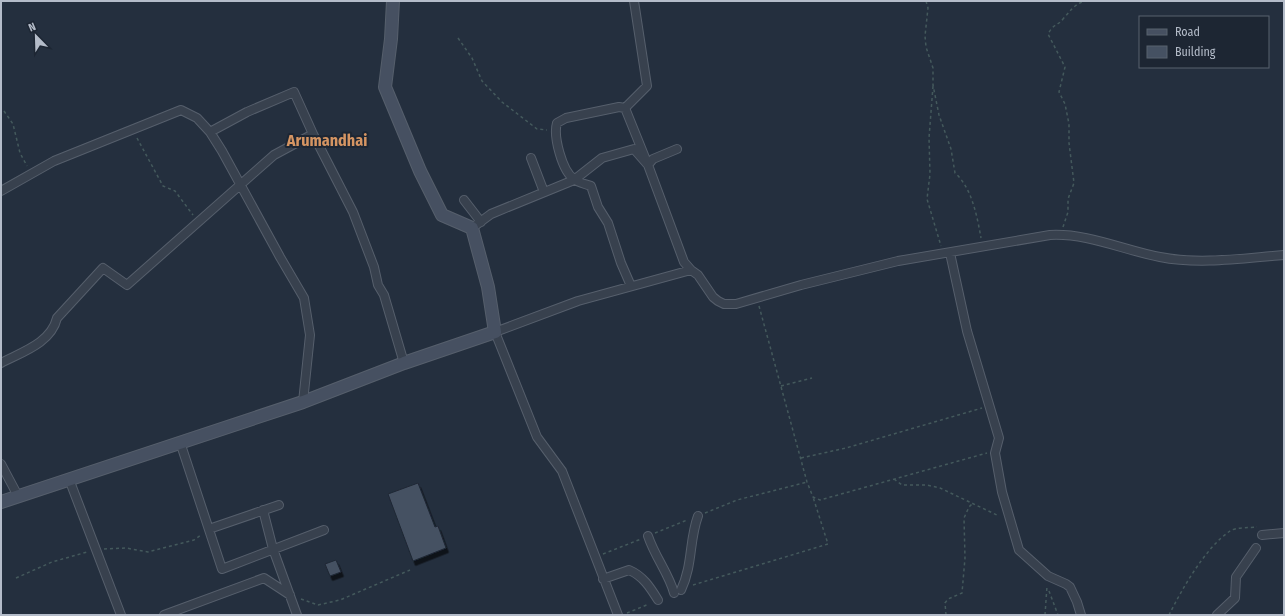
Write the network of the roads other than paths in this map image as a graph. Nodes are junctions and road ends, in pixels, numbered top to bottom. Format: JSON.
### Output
{"nodes":[{"id":1,"x":392,"y":1,"type":"edge"},
{"id":2,"x":634,"y":1,"type":"edge"},
{"id":3,"x":625,"y":108,"type":"junction"},
{"id":4,"x":210,"y":132,"type":"junction"},
{"id":5,"x":312,"y":134,"type":"junction"},
{"id":6,"x":678,"y":149,"type":"dead end"},
{"id":7,"x":531,"y":158,"type":"dead end"},
{"id":8,"x":648,"y":165,"type":"junction"},
{"id":9,"x":574,"y":180,"type":"junction"},
{"id":10,"x":241,"y":184,"type":"junction"},
{"id":11,"x":1,"y":191,"type":"edge"},
{"id":12,"x":544,"y":192,"type":"junction"},
{"id":13,"x":464,"y":200,"type":"dead end"},
{"id":14,"x":476,"y":225,"type":"junction"},
{"id":15,"x":950,"y":253,"type":"junction"},
{"id":16,"x":1284,"y":255,"type":"edge"},
{"id":17,"x":691,"y":270,"type":"junction"},
{"id":18,"x":632,"y":286,"type":"junction"},
{"id":19,"x":495,"y":332,"type":"junction"},
{"id":20,"x":1,"y":363,"type":"edge"},
{"id":21,"x":404,"y":363,"type":"junction"},
{"id":22,"x":303,"y":402,"type":"junction"},
{"id":23,"x":180,"y":442,"type":"junction"},
{"id":24,"x":1,"y":464,"type":"edge"},
{"id":25,"x":69,"y":479,"type":"junction"},
{"id":26,"x":18,"y":496,"type":"junction"},
{"id":27,"x":1,"y":502,"type":"edge"},
{"id":28,"x":279,"y":505,"type":"dead end"},
{"id":29,"x":263,"y":510,"type":"junction"},
{"id":30,"x":698,"y":516,"type":"dead end"},
{"id":31,"x":208,"y":529,"type":"junction"},
{"id":32,"x":324,"y":530,"type":"dead end"},
{"id":33,"x":1284,"y":532,"type":"edge"},
{"id":34,"x":1262,"y":535,"type":"dead end"},
{"id":35,"x":648,"y":536,"type":"dead end"},
{"id":36,"x":1256,"y":548,"type":"dead end"},
{"id":37,"x":273,"y":549,"type":"junction"},
{"id":38,"x":603,"y":579,"type":"junction"},
{"id":39,"x":290,"y":595,"type":"junction"},
{"id":40,"x":658,"y":600,"type":"road end"},
{"id":41,"x":121,"y":615,"type":"edge"},
{"id":42,"x":164,"y":615,"type":"edge"},
{"id":43,"x":297,"y":615,"type":"edge"},
{"id":44,"x":618,"y":615,"type":"edge"},
{"id":45,"x":1081,"y":615,"type":"edge"},
{"id":46,"x":1217,"y":615,"type":"edge"}],
"edges":[{"from":1,"to":14,"type":"street"},
{"from":2,"to":3,"type":"street"},
{"from":3,"to":8,"type":"street"},
{"from":3,"to":9,"type":"street"},
{"from":4,"to":5,"type":"street"},
{"from":4,"to":10,"type":"street"},
{"from":4,"to":11,"type":"street"},
{"from":5,"to":10,"type":"street"},
{"from":5,"to":21,"type":"street"},
{"from":6,"to":8,"type":"street"},
{"from":7,"to":12,"type":"street"},
{"from":8,"to":9,"type":"street"},
{"from":8,"to":17,"type":"street"},
{"from":9,"to":12,"type":"street"},
{"from":9,"to":18,"type":"street"},
{"from":10,"to":20,"type":"street"},
{"from":10,"to":22,"type":"street"},
{"from":12,"to":14,"type":"street"},
{"from":13,"to":14,"type":"street"},
{"from":14,"to":19,"type":"street"},
{"from":15,"to":16,"type":"street"},
{"from":15,"to":17,"type":"street"},
{"from":15,"to":45,"type":"street"},
{"from":17,"to":18,"type":"street"},
{"from":18,"to":19,"type":"street"},
{"from":19,"to":21,"type":"street"},
{"from":19,"to":38,"type":"street"},
{"from":21,"to":22,"type":"street"},
{"from":22,"to":23,"type":"street"},
{"from":23,"to":25,"type":"street"},
{"from":23,"to":31,"type":"street"},
{"from":24,"to":26,"type":"street"},
{"from":25,"to":26,"type":"street"},
{"from":25,"to":41,"type":"street"},
{"from":26,"to":27,"type":"street"},
{"from":28,"to":29,"type":"street"},
{"from":29,"to":31,"type":"street"},
{"from":29,"to":37,"type":"street"},
{"from":30,"to":35,"type":"street"},
{"from":31,"to":37,"type":"street"},
{"from":32,"to":37,"type":"street"},
{"from":33,"to":34,"type":"street"},
{"from":36,"to":46,"type":"street"},
{"from":37,"to":39,"type":"street"},
{"from":38,"to":40,"type":"street"},
{"from":38,"to":44,"type":"street"},
{"from":39,"to":42,"type":"street"},
{"from":39,"to":43,"type":"street"}]}
